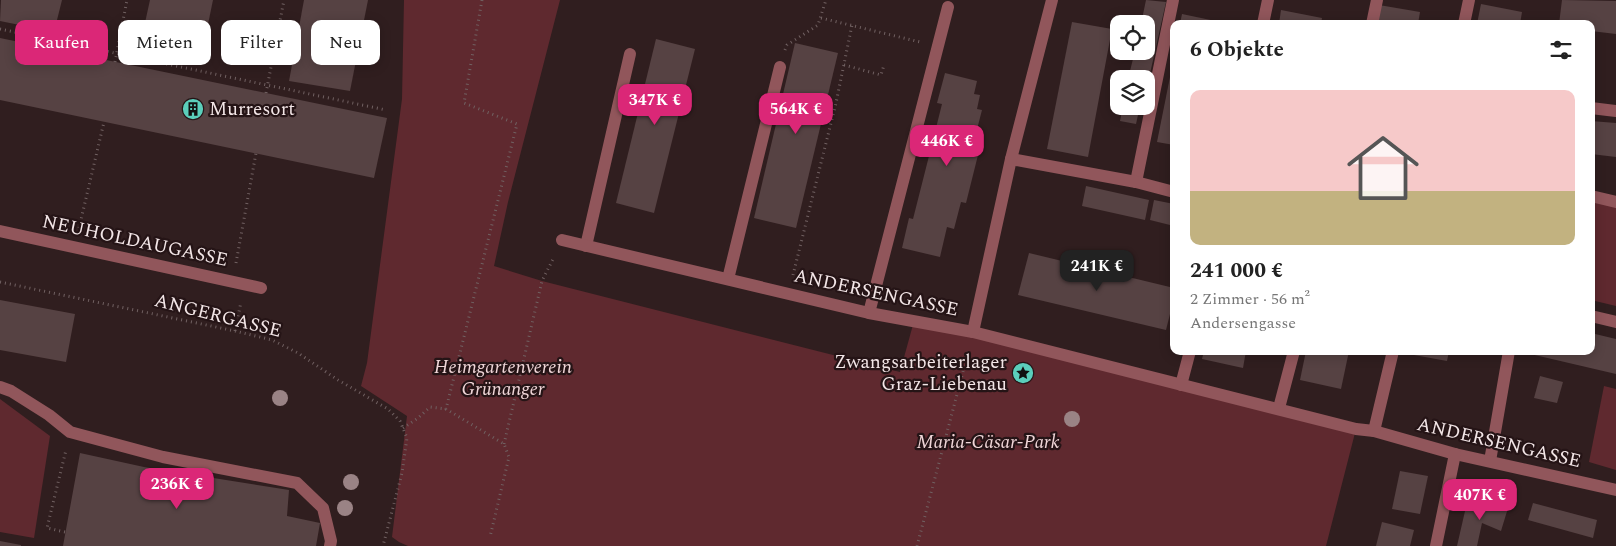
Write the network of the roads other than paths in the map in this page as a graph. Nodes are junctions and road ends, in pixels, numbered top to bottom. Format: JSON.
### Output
{"nodes":[{"id":1,"x":1052,"y":0,"type":"edge"},
{"id":2,"x":1173,"y":0,"type":"edge"},
{"id":3,"x":1268,"y":0,"type":"edge"},
{"id":4,"x":1377,"y":0,"type":"edge"},
{"id":5,"x":1469,"y":0,"type":"edge"},
{"id":6,"x":948,"y":6,"type":"dead end"},
{"id":7,"x":1264,"y":20,"type":"edge"},
{"id":8,"x":1373,"y":20,"type":"edge"},
{"id":9,"x":1465,"y":20,"type":"edge"},
{"id":10,"x":630,"y":54,"type":"dead end"},
{"id":11,"x":780,"y":67,"type":"road end"},
{"id":12,"x":1595,"y":108,"type":"edge"},
{"id":13,"x":1616,"y":111,"type":"edge"},
{"id":14,"x":1011,"y":159,"type":"junction"},
{"id":15,"x":1136,"y":182,"type":"junction"},
{"id":16,"x":1170,"y":191,"type":"edge"},
{"id":17,"x":1595,"y":197,"type":"edge"},
{"id":18,"x":1616,"y":202,"type":"edge"},
{"id":19,"x":0,"y":231,"type":"edge"},
{"id":20,"x":562,"y":240,"type":"road end"},
{"id":21,"x":586,"y":246,"type":"junction"},
{"id":22,"x":728,"y":279,"type":"junction"},
{"id":23,"x":262,"y":288,"type":"dead end"},
{"id":24,"x":869,"y":313,"type":"junction"},
{"id":25,"x":1595,"y":317,"type":"edge"},
{"id":26,"x":1616,"y":322,"type":"edge"},
{"id":27,"x":973,"y":332,"type":"junction"},
{"id":28,"x":1189,"y":355,"type":"edge"},
{"id":29,"x":1293,"y":355,"type":"edge"},
{"id":30,"x":1392,"y":355,"type":"edge"},
{"id":31,"x":1508,"y":355,"type":"edge"},
{"id":32,"x":1181,"y":385,"type":"junction"},
{"id":33,"x":0,"y":387,"type":"edge"},
{"id":34,"x":1279,"y":408,"type":"junction"},
{"id":35,"x":1374,"y":431,"type":"junction"},
{"id":36,"x":1455,"y":454,"type":"junction"},
{"id":37,"x":1490,"y":461,"type":"junction"},
{"id":38,"x":1616,"y":490,"type":"edge"},
{"id":39,"x":330,"y":546,"type":"edge"},
{"id":40,"x":1436,"y":546,"type":"edge"}],
"edges":[{"from":1,"to":14,"type":"street"},
{"from":2,"to":15,"type":"street"},
{"from":3,"to":7,"type":"street"},
{"from":4,"to":8,"type":"street"},
{"from":5,"to":9,"type":"street"},
{"from":6,"to":24,"type":"street"},
{"from":10,"to":21,"type":"street"},
{"from":11,"to":22,"type":"street"},
{"from":12,"to":13,"type":"street"},
{"from":14,"to":15,"type":"street"},
{"from":14,"to":27,"type":"street"},
{"from":15,"to":16,"type":"street"},
{"from":17,"to":18,"type":"street"},
{"from":19,"to":23,"type":"street","name":"NEUHOLDAUGASSE"},
{"from":20,"to":21,"type":"street","name":"ANDERSENGASSE"},
{"from":21,"to":22,"type":"street","name":"ANDERSENGASSE"},
{"from":22,"to":24,"type":"street","name":"ANDERSENGASSE"},
{"from":24,"to":27,"type":"street","name":"ANDERSENGASSE"},
{"from":25,"to":26,"type":"street"},
{"from":27,"to":32,"type":"street","name":"ANDERSENGASSE"},
{"from":28,"to":32,"type":"street"},
{"from":29,"to":34,"type":"street"},
{"from":30,"to":35,"type":"street"},
{"from":31,"to":37,"type":"street"},
{"from":32,"to":34,"type":"street","name":"ANDERSENGASSE"},
{"from":33,"to":39,"type":"street"},
{"from":34,"to":35,"type":"street","name":"ANDERSENGASSE"},
{"from":35,"to":36,"type":"street","name":"ANDERSENGASSE"},
{"from":36,"to":37,"type":"street","name":"ANDERSENGASSE"},
{"from":36,"to":40,"type":"street"},
{"from":37,"to":38,"type":"street","name":"ANDERSENGASSE"}]}
